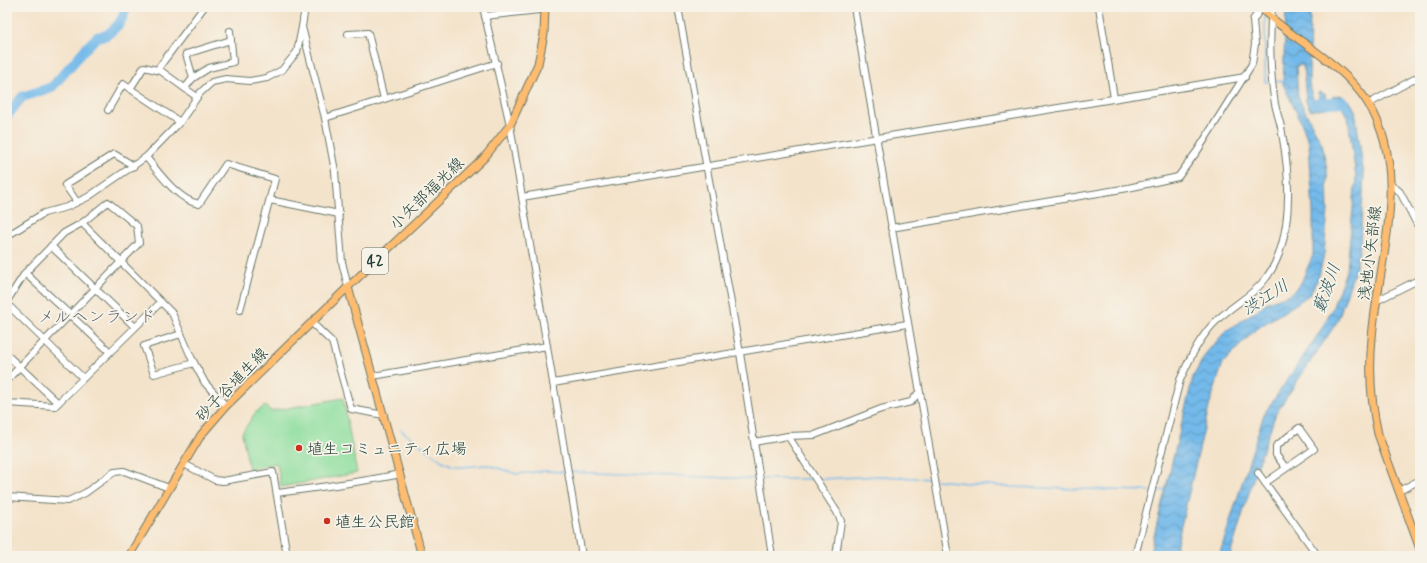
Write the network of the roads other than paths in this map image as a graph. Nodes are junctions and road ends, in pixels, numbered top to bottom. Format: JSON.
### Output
{"nodes":[{"id":1,"x":204,"y":7,"type":"edge"},
{"id":2,"x":305,"y":7,"type":"edge"},
{"id":3,"x":483,"y":7,"type":"edge"},
{"id":4,"x":544,"y":7,"type":"edge"},
{"id":5,"x":678,"y":7,"type":"edge"},
{"id":6,"x":854,"y":7,"type":"edge"},
{"id":7,"x":1099,"y":7,"type":"edge"},
{"id":8,"x":1272,"y":7,"type":"edge"},
{"id":9,"x":1260,"y":8,"type":"edge"},
{"id":10,"x":485,"y":16,"type":"junction"},
{"id":11,"x":1271,"y":19,"type":"junction"},
{"id":12,"x":302,"y":27,"type":"junction"},
{"id":13,"x":230,"y":31,"type":"dead end"},
{"id":14,"x":348,"y":34,"type":"dead end"},
{"id":15,"x":231,"y":40,"type":"junction"},
{"id":16,"x":497,"y":63,"type":"junction"},
{"id":17,"x":157,"y":70,"type":"junction"},
{"id":18,"x":1420,"y":76,"type":"edge"},
{"id":19,"x":1245,"y":77,"type":"junction"},
{"id":20,"x":193,"y":78,"type":"junction"},
{"id":21,"x":185,"y":88,"type":"junction"},
{"id":22,"x":130,"y":89,"type":"junction"},
{"id":23,"x":197,"y":97,"type":"junction"},
{"id":24,"x":1114,"y":98,"type":"junction"},
{"id":25,"x":384,"y":99,"type":"junction"},
{"id":26,"x":1368,"y":104,"type":"junction"},
{"id":27,"x":108,"y":110,"type":"dead end"},
{"id":28,"x":325,"y":118,"type":"junction"},
{"id":29,"x":180,"y":122,"type":"junction"},
{"id":30,"x":510,"y":125,"type":"junction"},
{"id":31,"x":876,"y":137,"type":"junction"},
{"id":32,"x":146,"y":157,"type":"junction"},
{"id":33,"x":134,"y":166,"type":"junction"},
{"id":34,"x":706,"y":166,"type":"junction"},
{"id":35,"x":1390,"y":184,"type":"junction"},
{"id":36,"x":522,"y":197,"type":"junction"},
{"id":37,"x":270,"y":200,"type":"junction"},
{"id":38,"x":77,"y":202,"type":"junction"},
{"id":39,"x":339,"y":214,"type":"junction"},
{"id":40,"x":82,"y":223,"type":"junction"},
{"id":41,"x":891,"y":228,"type":"junction"},
{"id":42,"x":1420,"y":230,"type":"edge"},
{"id":43,"x":7,"y":236,"type":"edge"},
{"id":44,"x":51,"y":246,"type":"junction"},
{"id":45,"x":121,"y":261,"type":"junction"},
{"id":46,"x":25,"y":273,"type":"junction"},
{"id":47,"x":1420,"y":279,"type":"edge"},
{"id":48,"x":348,"y":287,"type":"junction"},
{"id":49,"x":95,"y":288,"type":"junction"},
{"id":50,"x":1376,"y":301,"type":"junction"},
{"id":51,"x":7,"y":302,"type":"edge"},
{"id":52,"x":161,"y":302,"type":"junction"},
{"id":53,"x":240,"y":310,"type":"dead end"},
{"id":54,"x":70,"y":314,"type":"junction"},
{"id":55,"x":312,"y":323,"type":"junction"},
{"id":56,"x":908,"y":324,"type":"junction"},
{"id":57,"x":135,"y":327,"type":"junction"},
{"id":58,"x":181,"y":334,"type":"junction"},
{"id":59,"x":45,"y":341,"type":"junction"},
{"id":60,"x":547,"y":346,"type":"junction"},
{"id":61,"x":110,"y":352,"type":"junction"},
{"id":62,"x":740,"y":352,"type":"junction"},
{"id":63,"x":7,"y":355,"type":"edge"},
{"id":64,"x":194,"y":363,"type":"junction"},
{"id":65,"x":19,"y":367,"type":"junction"},
{"id":66,"x":373,"y":376,"type":"junction"},
{"id":67,"x":83,"y":378,"type":"junction"},
{"id":68,"x":7,"y":380,"type":"edge"},
{"id":69,"x":553,"y":383,"type":"junction"},
{"id":70,"x":919,"y":392,"type":"junction"},
{"id":71,"x":7,"y":403,"type":"edge"},
{"id":72,"x":58,"y":403,"type":"junction"},
{"id":73,"x":226,"y":406,"type":"junction"},
{"id":74,"x":384,"y":415,"type":"junction"},
{"id":75,"x":788,"y":436,"type":"junction"},
{"id":76,"x":754,"y":442,"type":"junction"},
{"id":77,"x":184,"y":464,"type":"junction"},
{"id":78,"x":1286,"y":468,"type":"junction"},
{"id":79,"x":1258,"y":473,"type":"dead end"},
{"id":80,"x":400,"y":474,"type":"junction"},
{"id":81,"x":1420,"y":480,"type":"edge"},
{"id":82,"x":1265,"y":483,"type":"junction"},
{"id":83,"x":169,"y":488,"type":"junction"},
{"id":84,"x":1399,"y":491,"type":"junction"},
{"id":85,"x":276,"y":493,"type":"junction"},
{"id":86,"x":7,"y":497,"type":"edge"},
{"id":87,"x":1420,"y":549,"type":"edge"},
{"id":88,"x":771,"y":555,"type":"edge"},
{"id":89,"x":129,"y":556,"type":"edge"},
{"id":90,"x":287,"y":556,"type":"edge"},
{"id":91,"x":422,"y":556,"type":"edge"},
{"id":92,"x":582,"y":556,"type":"edge"},
{"id":93,"x":763,"y":556,"type":"edge"},
{"id":94,"x":836,"y":556,"type":"edge"},
{"id":95,"x":948,"y":556,"type":"edge"},
{"id":96,"x":1135,"y":556,"type":"edge"},
{"id":97,"x":1318,"y":556,"type":"edge"}],
"edges":[{"from":1,"to":17,"type":"street"},
{"from":2,"to":12,"type":"street"},
{"from":3,"to":10,"type":"street"},
{"from":4,"to":10,"type":"street"},
{"from":4,"to":30,"type":"main road","name":"小矢部福光線","number":"42"},
{"from":5,"to":34,"type":"street"},
{"from":6,"to":31,"type":"street"},
{"from":7,"to":24,"type":"street"},
{"from":8,"to":11,"type":"street"},
{"from":9,"to":11,"type":"main road","name":"浅地小矢部線"},
{"from":9,"to":19,"type":"street"},
{"from":10,"to":16,"type":"street"},
{"from":11,"to":26,"type":"main road","name":"浅地小矢部線"},
{"from":11,"to":96,"type":"street"},
{"from":12,"to":23,"type":"street"},
{"from":12,"to":28,"type":"street"},
{"from":13,"to":15,"type":"street"},
{"from":14,"to":25,"type":"street"},
{"from":15,"to":20,"type":"street"},
{"from":15,"to":20,"type":"street"},
{"from":16,"to":25,"type":"street"},
{"from":16,"to":30,"type":"street"},
{"from":17,"to":21,"type":"street"},
{"from":17,"to":22,"type":"street"},
{"from":18,"to":26,"type":"street"},
{"from":19,"to":24,"type":"street"},
{"from":19,"to":41,"type":"street"},
{"from":20,"to":21,"type":"street"},
{"from":21,"to":23,"type":"street"},
{"from":22,"to":27,"type":"street"},
{"from":22,"to":29,"type":"street"},
{"from":23,"to":29,"type":"street"},
{"from":24,"to":31,"type":"street"},
{"from":25,"to":28,"type":"street"},
{"from":26,"to":35,"type":"main road","name":"浅地小矢部線"},
{"from":28,"to":39,"type":"street"},
{"from":29,"to":32,"type":"street"},
{"from":30,"to":36,"type":"street"},
{"from":30,"to":48,"type":"main road","name":"小矢部福光線","number":"42"},
{"from":31,"to":34,"type":"street"},
{"from":31,"to":41,"type":"street"},
{"from":32,"to":33,"type":"street"},
{"from":32,"to":37,"type":"street"},
{"from":33,"to":38,"type":"street"},
{"from":33,"to":38,"type":"street"},
{"from":34,"to":36,"type":"street"},
{"from":34,"to":62,"type":"street"},
{"from":35,"to":42,"type":"street"},
{"from":35,"to":50,"type":"main road","name":"浅地小矢部線"},
{"from":36,"to":60,"type":"street"},
{"from":37,"to":39,"type":"street"},
{"from":37,"to":53,"type":"street"},
{"from":38,"to":43,"type":"street"},
{"from":39,"to":48,"type":"street"},
{"from":40,"to":44,"type":"street"},
{"from":40,"to":45,"type":"street"},
{"from":40,"to":45,"type":"street"},
{"from":41,"to":56,"type":"street"},
{"from":44,"to":46,"type":"street"},
{"from":44,"to":49,"type":"street"},
{"from":45,"to":49,"type":"street"},
{"from":45,"to":52,"type":"street"},
{"from":46,"to":51,"type":"street"},
{"from":46,"to":54,"type":"street"},
{"from":47,"to":50,"type":"street"},
{"from":48,"to":55,"type":"main road","name":"砂子谷埴生線"},
{"from":48,"to":66,"type":"main road","number":"42"},
{"from":49,"to":54,"type":"street"},
{"from":49,"to":57,"type":"street"},
{"from":50,"to":84,"type":"main road","name":"浅地小矢部線"},
{"from":51,"to":59,"type":"street"},
{"from":52,"to":57,"type":"street"},
{"from":52,"to":58,"type":"street"},
{"from":54,"to":59,"type":"street"},
{"from":54,"to":61,"type":"street"},
{"from":55,"to":73,"type":"main road","name":"砂子谷埴生線"},
{"from":55,"to":74,"type":"street"},
{"from":56,"to":62,"type":"street"},
{"from":56,"to":70,"type":"street"},
{"from":57,"to":61,"type":"street"},
{"from":58,"to":64,"type":"street"},
{"from":58,"to":64,"type":"street"},
{"from":59,"to":65,"type":"street"},
{"from":59,"to":67,"type":"street"},
{"from":60,"to":66,"type":"street"},
{"from":60,"to":69,"type":"street"},
{"from":61,"to":67,"type":"street"},
{"from":62,"to":69,"type":"street"},
{"from":62,"to":76,"type":"street"},
{"from":63,"to":65,"type":"street"},
{"from":64,"to":73,"type":"street"},
{"from":65,"to":68,"type":"street"},
{"from":65,"to":72,"type":"street"},
{"from":66,"to":74,"type":"main road","number":"42"},
{"from":67,"to":72,"type":"street"},
{"from":69,"to":92,"type":"street"},
{"from":70,"to":75,"type":"street"},
{"from":70,"to":95,"type":"street"},
{"from":71,"to":72,"type":"street"},
{"from":73,"to":77,"type":"main road","name":"砂子谷埴生線"},
{"from":74,"to":80,"type":"main road","number":"42"},
{"from":75,"to":76,"type":"street"},
{"from":75,"to":94,"type":"street"},
{"from":76,"to":88,"type":"street"},
{"from":77,"to":83,"type":"main road","name":"砂子谷埴生線"},
{"from":77,"to":85,"type":"street"},
{"from":78,"to":78,"type":"street"},
{"from":78,"to":82,"type":"street"},
{"from":79,"to":82,"type":"street"},
{"from":80,"to":85,"type":"street"},
{"from":80,"to":91,"type":"main road","number":"42"},
{"from":81,"to":84,"type":"street"},
{"from":82,"to":97,"type":"street"},
{"from":83,"to":86,"type":"street"},
{"from":83,"to":89,"type":"main road","name":"砂子谷埴生線"},
{"from":84,"to":87,"type":"main road","name":"浅地小矢部線"},
{"from":85,"to":90,"type":"street"},
{"from":88,"to":93,"type":"street"}]}
